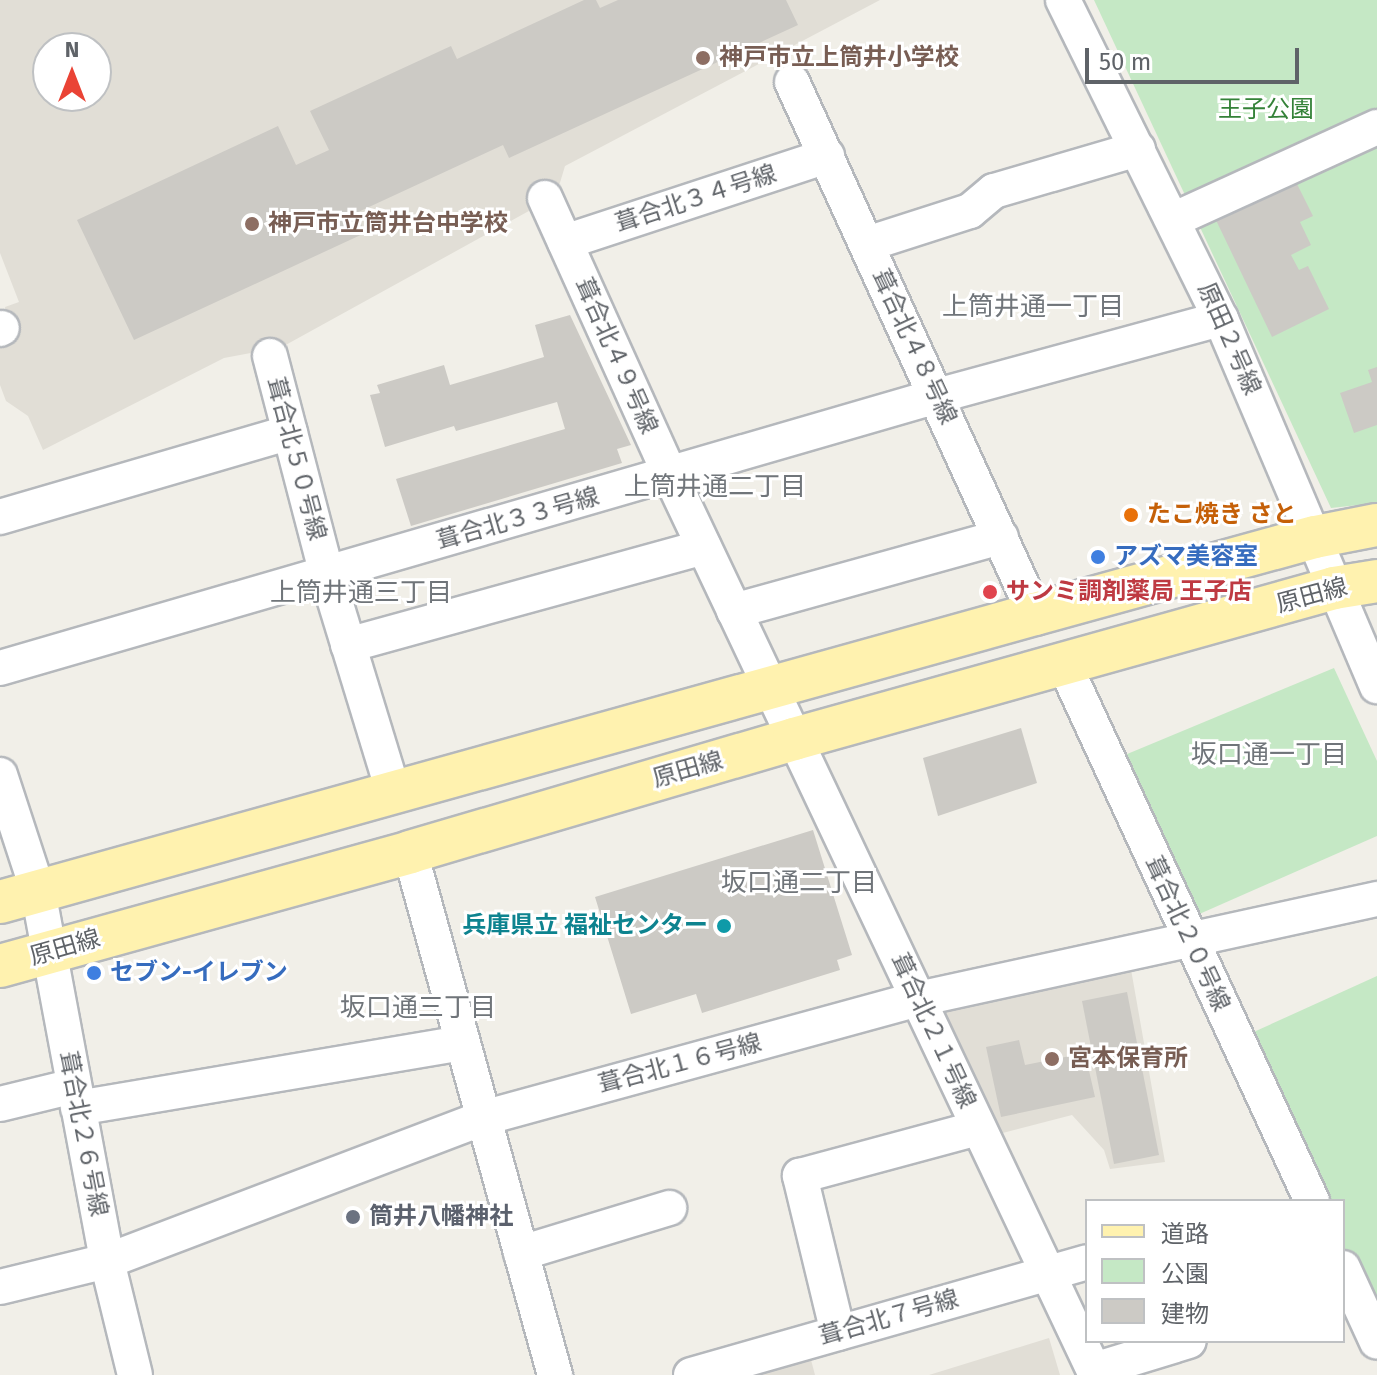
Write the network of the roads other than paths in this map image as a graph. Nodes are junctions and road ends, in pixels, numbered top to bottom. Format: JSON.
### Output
{"nodes":[{"id":1,"x":1063,"y":0,"type":"edge"},
{"id":2,"x":792,"y":82,"type":"dead end"},
{"id":3,"x":1367,"y":135,"type":"edge"},
{"id":4,"x":1138,"y":149,"type":"junction"},
{"id":5,"x":827,"y":156,"type":"junction"},
{"id":6,"x":545,"y":198,"type":"dead end"},
{"id":7,"x":1173,"y":220,"type":"junction"},
{"id":8,"x":565,"y":242,"type":"junction"},
{"id":9,"x":867,"y":244,"type":"junction"},
{"id":10,"x":1221,"y":319,"type":"junction"},
{"id":11,"x":270,"y":356,"type":"dead end"},
{"id":12,"x":937,"y":396,"type":"junction"},
{"id":13,"x":290,"y":432,"type":"junction"},
{"id":14,"x":670,"y":475,"type":"junction"},
{"id":15,"x":0,"y":517,"type":"edge"},
{"id":16,"x":1377,"y":525,"type":"edge"},
{"id":17,"x":1001,"y":537,"type":"junction"},
{"id":18,"x":1315,"y":537,"type":"junction"},
{"id":19,"x":704,"y":547,"type":"junction"},
{"id":20,"x":327,"y":575,"type":"junction"},
{"id":21,"x":1377,"y":581,"type":"edge"},
{"id":22,"x":1334,"y":588,"type":"junction"},
{"id":23,"x":734,"y":611,"type":"junction"},
{"id":24,"x":1035,"y":614,"type":"junction"},
{"id":25,"x":348,"y":645,"type":"junction"},
{"id":26,"x":1065,"y":666,"type":"junction"},
{"id":27,"x":0,"y":668,"type":"edge"},
{"id":28,"x":1377,"y":686,"type":"edge"},
{"id":29,"x":770,"y":687,"type":"junction"},
{"id":30,"x":794,"y":739,"type":"junction"},
{"id":31,"x":2,"y":787,"type":"edge"},
{"id":32,"x":393,"y":791,"type":"junction"},
{"id":33,"x":410,"y":852,"type":"junction"},
{"id":34,"x":19,"y":897,"type":"edge"},
{"id":35,"x":1377,"y":899,"type":"edge"},
{"id":36,"x":1189,"y":939,"type":"junction"},
{"id":37,"x":49,"y":953,"type":"junction"},
{"id":38,"x":0,"y":966,"type":"edge"},
{"id":39,"x":918,"y":999,"type":"junction"},
{"id":40,"x":463,"y":1043,"type":"junction"},
{"id":41,"x":76,"y":1097,"type":"junction"},
{"id":42,"x":0,"y":1104,"type":"edge"},
{"id":43,"x":483,"y":1118,"type":"junction"},
{"id":44,"x":978,"y":1128,"type":"junction"},
{"id":45,"x":1309,"y":1199,"type":"edge"},
{"id":46,"x":669,"y":1208,"type":"dead end"},
{"id":47,"x":521,"y":1253,"type":"junction"},
{"id":48,"x":107,"y":1261,"type":"junction"},
{"id":49,"x":1085,"y":1263,"type":"edge"},
{"id":50,"x":1046,"y":1273,"type":"junction"},
{"id":51,"x":1346,"y":1284,"type":"edge"},
{"id":52,"x":0,"y":1287,"type":"edge"},
{"id":53,"x":838,"y":1333,"type":"junction"},
{"id":54,"x":1377,"y":1342,"type":"edge"},
{"id":55,"x":1183,"y":1343,"type":"edge"},
{"id":56,"x":1095,"y":1373,"type":"edge"},
{"id":57,"x":135,"y":1375,"type":"edge"},
{"id":58,"x":555,"y":1375,"type":"edge"},
{"id":59,"x":691,"y":1375,"type":"edge"}],
"edges":[{"from":1,"to":4,"type":"street","name":"原田２号線"},
{"from":2,"to":5,"type":"street","name":"葺合北４８号線"},
{"from":3,"to":7,"type":"street"},
{"from":4,"to":7,"type":"street","name":"原田２号線"},
{"from":4,"to":9,"type":"street"},
{"from":5,"to":8,"type":"street","name":"葺合北３４号線"},
{"from":5,"to":9,"type":"street","name":"葺合北４８号線"},
{"from":6,"to":8,"type":"street","name":"葺合北４９号線"},
{"from":7,"to":10,"type":"street","name":"原田２号線"},
{"from":8,"to":14,"type":"street","name":"葺合北４９号線"},
{"from":9,"to":12,"type":"street","name":"葺合北４８号線"},
{"from":10,"to":12,"type":"street","name":"葺合北３３号線"},
{"from":10,"to":18,"type":"street","name":"原田２号線"},
{"from":11,"to":13,"type":"street","name":"葺合北５０号線"},
{"from":12,"to":14,"type":"street","name":"葺合北３３号線"},
{"from":12,"to":17,"type":"street","name":"葺合北４８号線"},
{"from":13,"to":15,"type":"street"},
{"from":13,"to":20,"type":"street","name":"葺合北５０号線"},
{"from":14,"to":19,"type":"street","name":"葺合北４９号線"},
{"from":14,"to":20,"type":"street","name":"葺合北３３号線"},
{"from":16,"to":18,"type":"main road"},
{"from":17,"to":23,"type":"street"},
{"from":17,"to":24,"type":"street","name":"葺合北４８号線"},
{"from":18,"to":22,"type":"street","name":"原田２号線"},
{"from":18,"to":24,"type":"main road"},
{"from":19,"to":23,"type":"street","name":"葺合北４９号線"},
{"from":19,"to":25,"type":"street"},
{"from":20,"to":25,"type":"street","name":"葺合北５０号線"},
{"from":20,"to":27,"type":"street","name":"葺合北３３号線"},
{"from":21,"to":22,"type":"main road","name":"原田線"},
{"from":22,"to":26,"type":"main road","name":"原田線"},
{"from":22,"to":28,"type":"street","name":"原田２号線"},
{"from":23,"to":29,"type":"street","name":"葺合北４９号線"},
{"from":24,"to":29,"type":"main road"},
{"from":25,"to":32,"type":"street","name":"葺合北５０号線"},
{"from":26,"to":30,"type":"main road","name":"原田線"},
{"from":26,"to":36,"type":"street","name":"葺合北２０号線"},
{"from":29,"to":30,"type":"street","name":"葺合北２１号線"},
{"from":29,"to":32,"type":"main road"},
{"from":30,"to":33,"type":"main road","name":"原田線"},
{"from":30,"to":39,"type":"street","name":"葺合北２１号線"},
{"from":31,"to":34,"type":"street","name":"葺合北２６号線"},
{"from":32,"to":34,"type":"main road"},
{"from":33,"to":37,"type":"main road","name":"原田線"},
{"from":33,"to":40,"type":"street"},
{"from":34,"to":37,"type":"street","name":"葺合北２６号線"},
{"from":35,"to":36,"type":"street","name":"葺合北１６号線"},
{"from":36,"to":39,"type":"street","name":"葺合北１６号線"},
{"from":36,"to":45,"type":"street","name":"葺合北２０号線"},
{"from":37,"to":38,"type":"main road","name":"原田線"},
{"from":37,"to":41,"type":"street","name":"葺合北２６号線"},
{"from":39,"to":43,"type":"street","name":"葺合北１６号線"},
{"from":39,"to":44,"type":"street","name":"葺合北２１号線"},
{"from":40,"to":41,"type":"street"},
{"from":40,"to":43,"type":"street"},
{"from":41,"to":42,"type":"street"},
{"from":41,"to":48,"type":"street","name":"葺合北２６号線"},
{"from":43,"to":47,"type":"street"},
{"from":43,"to":48,"type":"street","name":"葺合北１６号線"},
{"from":44,"to":50,"type":"street","name":"葺合北２１号線"},
{"from":44,"to":53,"type":"street"},
{"from":46,"to":47,"type":"street"},
{"from":47,"to":58,"type":"street"},
{"from":48,"to":52,"type":"street","name":"葺合北１６号線"},
{"from":48,"to":57,"type":"street","name":"葺合北２６号線"},
{"from":49,"to":50,"type":"street","name":"葺合北７号線"},
{"from":50,"to":53,"type":"street","name":"葺合北７号線"},
{"from":50,"to":56,"type":"street","name":"葺合北２１号線"},
{"from":51,"to":54,"type":"street"},
{"from":53,"to":59,"type":"street","name":"葺合北７号線"},
{"from":55,"to":56,"type":"street"}]}
